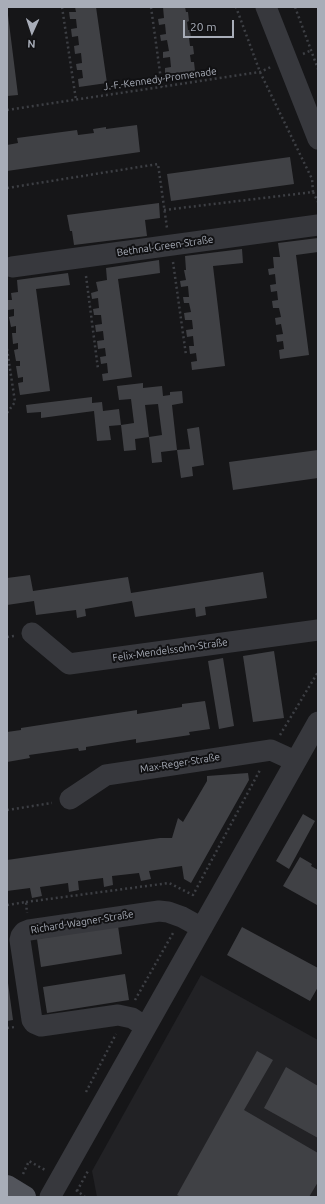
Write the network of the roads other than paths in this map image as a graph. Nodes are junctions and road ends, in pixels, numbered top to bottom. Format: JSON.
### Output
{"nodes":[{"id":1,"x":266,"y":7,"type":"edge"},
{"id":2,"x":318,"y":140,"type":"edge"},
{"id":3,"x":318,"y":225,"type":"edge"},
{"id":4,"x":12,"y":267,"type":"dead end"},
{"id":5,"x":318,"y":630,"type":"edge"},
{"id":6,"x":32,"y":633,"type":"dead end"},
{"id":7,"x":318,"y":722,"type":"edge"},
{"id":8,"x":295,"y":761,"type":"junction"},
{"id":9,"x":70,"y":799,"type":"road end"},
{"id":10,"x":202,"y":928,"type":"junction"},
{"id":11,"x":146,"y":1027,"type":"junction"},
{"id":12,"x":7,"y":1186,"type":"edge"},
{"id":13,"x":25,"y":1197,"type":"edge"},
{"id":14,"x":50,"y":1197,"type":"edge"}],
"edges":[{"from":1,"to":2,"type":"street"},
{"from":3,"to":4,"type":"street","name":"Bethnal-Green-Straße"},
{"from":5,"to":6,"type":"street","name":"Felix-Mendelssohn-Straße"},
{"from":7,"to":8,"type":"street"},
{"from":8,"to":9,"type":"street","name":"Max-Reger-Straße"},
{"from":8,"to":10,"type":"street"},
{"from":10,"to":11,"type":"street"},
{"from":10,"to":11,"type":"street","name":"Richard-Wagner-Straße"},
{"from":11,"to":14,"type":"street"},
{"from":12,"to":13,"type":"main road"}]}
